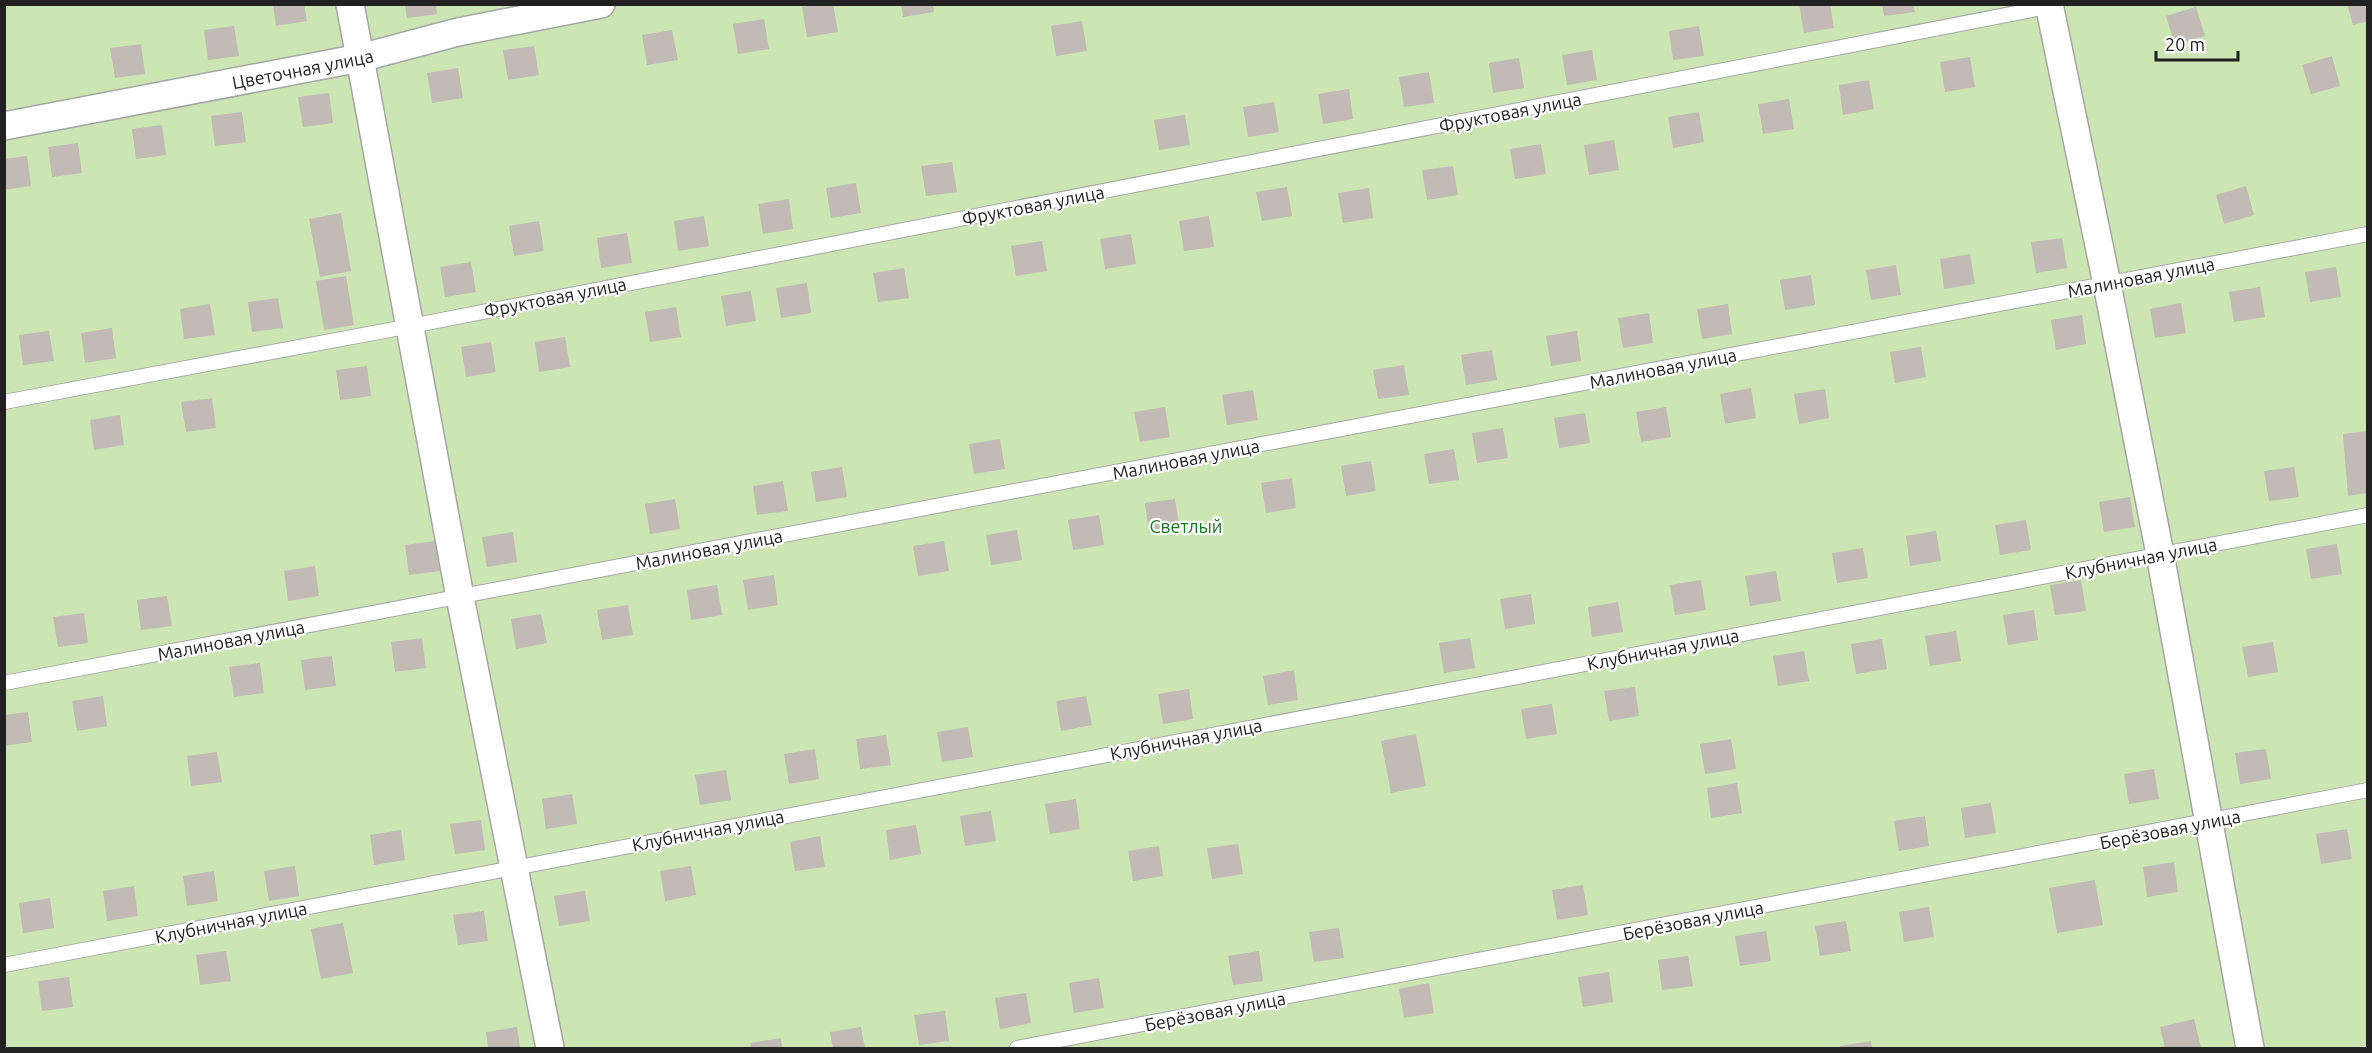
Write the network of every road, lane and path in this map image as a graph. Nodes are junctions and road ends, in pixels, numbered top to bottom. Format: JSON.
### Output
{"nodes":[{"id":1,"x":350,"y":4,"type":"edge"},
{"id":2,"x":601,"y":4,"type":"edge"},
{"id":3,"x":2053,"y":5,"type":"edge"},
{"id":4,"x":360,"y":58,"type":"junction"},
{"id":5,"x":4,"y":126,"type":"edge"},
{"id":6,"x":2367,"y":234,"type":"edge"},
{"id":7,"x":2107,"y":284,"type":"junction"},
{"id":8,"x":411,"y":326,"type":"junction"},
{"id":9,"x":4,"y":402,"type":"edge"},
{"id":10,"x":2367,"y":515,"type":"edge"},
{"id":11,"x":2160,"y":554,"type":"junction"},
{"id":12,"x":460,"y":597,"type":"junction"},
{"id":13,"x":4,"y":683,"type":"edge"},
{"id":14,"x":2367,"y":790,"type":"edge"},
{"id":15,"x":2207,"y":822,"type":"junction"},
{"id":16,"x":514,"y":867,"type":"junction"},
{"id":17,"x":4,"y":965,"type":"edge"},
{"id":18,"x":550,"y":1048,"type":"edge"},
{"id":19,"x":1017,"y":1048,"type":"edge"},
{"id":20,"x":2250,"y":1048,"type":"edge"}],
"edges":[{"from":1,"to":4,"type":"street"},
{"from":2,"to":4,"type":"street","name":"Цветочная улица"},
{"from":3,"to":7,"type":"street"},
{"from":3,"to":8,"type":"lane","name":"Фруктовая улица"},
{"from":4,"to":5,"type":"street","name":"Цветочная улица"},
{"from":4,"to":8,"type":"street"},
{"from":6,"to":7,"type":"lane","name":"Малиновая улица"},
{"from":7,"to":11,"type":"street"},
{"from":7,"to":12,"type":"lane","name":"Малиновая улица"},
{"from":8,"to":9,"type":"lane","name":"Фруктовая улица"},
{"from":8,"to":12,"type":"street"},
{"from":10,"to":11,"type":"lane","name":"Клубничная улица"},
{"from":11,"to":15,"type":"street"},
{"from":11,"to":16,"type":"lane","name":"Клубничная улица"},
{"from":12,"to":13,"type":"lane","name":"Малиновая улица"},
{"from":12,"to":16,"type":"street"},
{"from":14,"to":15,"type":"lane","name":"Берёзовая улица"},
{"from":15,"to":19,"type":"lane","name":"Берёзовая улица"},
{"from":15,"to":20,"type":"street"},
{"from":16,"to":17,"type":"lane","name":"Клубничная улица"},
{"from":16,"to":18,"type":"street"}]}
